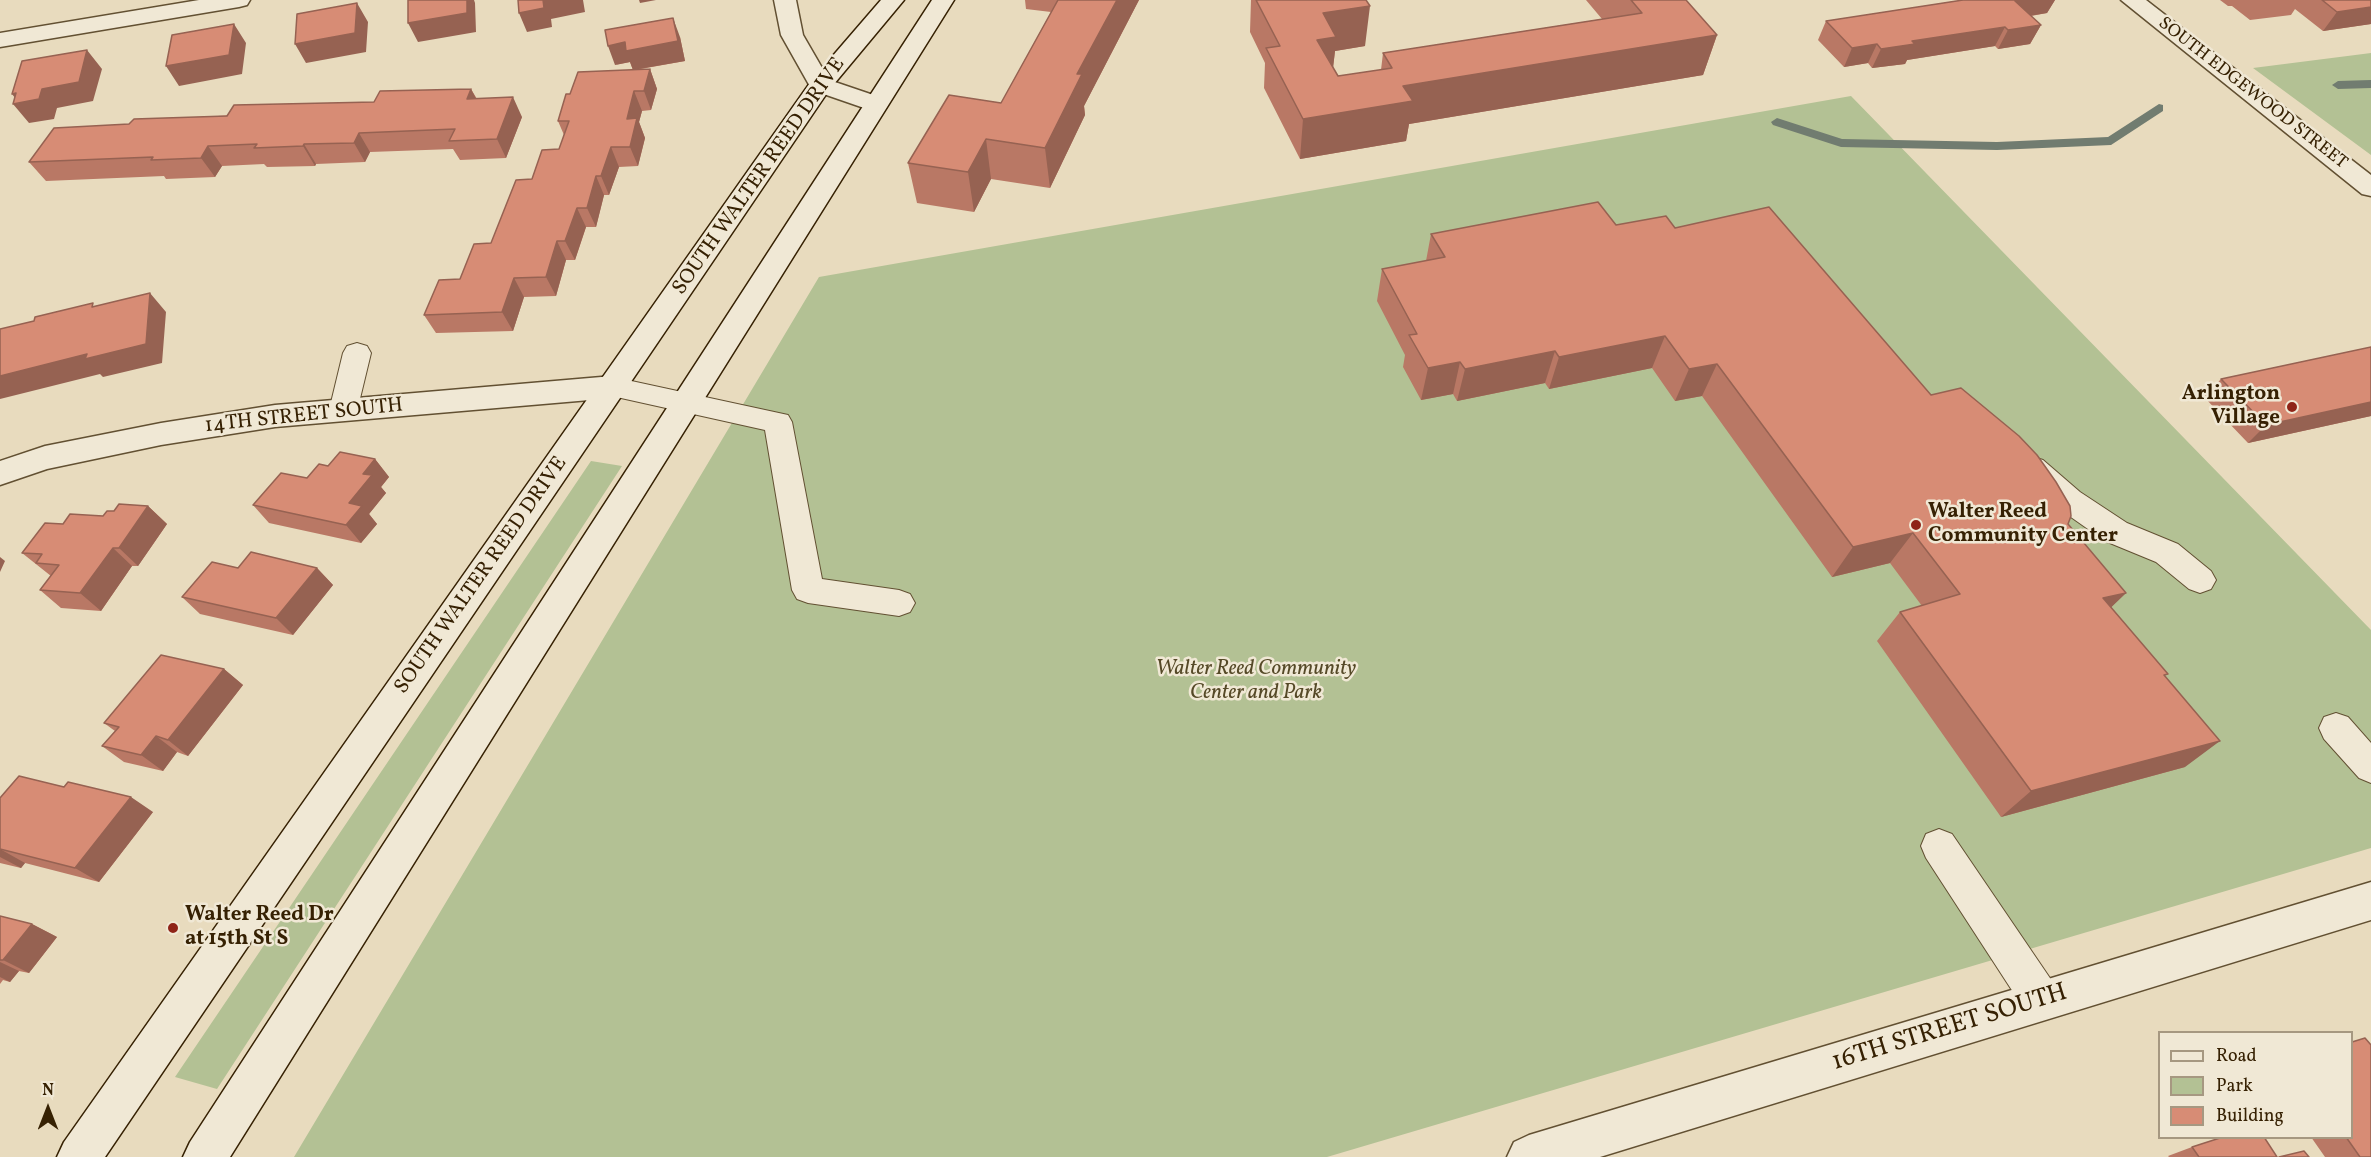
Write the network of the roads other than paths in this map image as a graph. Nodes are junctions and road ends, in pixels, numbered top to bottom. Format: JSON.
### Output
{"nodes":[{"id":1,"x":239,"y":0,"type":"edge"},
{"id":2,"x":785,"y":0,"type":"edge"},
{"id":3,"x":893,"y":0,"type":"edge"},
{"id":4,"x":943,"y":0,"type":"edge"},
{"id":5,"x":2132,"y":0,"type":"edge"},
{"id":6,"x":0,"y":40,"type":"edge"},
{"id":7,"x":820,"y":85,"type":"junction"},
{"id":8,"x":876,"y":104,"type":"junction"},
{"id":9,"x":2371,"y":188,"type":"edge"},
{"id":10,"x":357,"y":353,"type":"dead end"},
{"id":11,"x":613,"y":387,"type":"junction"},
{"id":12,"x":686,"y":403,"type":"junction"},
{"id":13,"x":343,"y":411,"type":"junction"},
{"id":14,"x":2016,"y":453,"type":"edge"},
{"id":15,"x":0,"y":473,"type":"edge"},
{"id":16,"x":2200,"y":580,"type":"dead end"},
{"id":17,"x":899,"y":603,"type":"dead end"},
{"id":18,"x":2336,"y":728,"type":"dead end"},
{"id":19,"x":2371,"y":767,"type":"edge"},
{"id":20,"x":1939,"y":846,"type":"dead end"},
{"id":21,"x":2371,"y":901,"type":"edge"},
{"id":22,"x":2042,"y":1000,"type":"junction"},
{"id":23,"x":1549,"y":1154,"type":"edge"},
{"id":24,"x":79,"y":1157,"type":"edge"},
{"id":25,"x":205,"y":1157,"type":"edge"}],
"edges":[{"from":1,"to":6,"type":"main road"},
{"from":2,"to":7,"type":"main road"},
{"from":3,"to":7,"type":"main road","name":"SOUTH WALTER REED DRIVE"},
{"from":4,"to":8,"type":"main road"},
{"from":5,"to":9,"type":"main road","name":"SOUTH EDGEWOOD STREET"},
{"from":7,"to":8,"type":"main road"},
{"from":7,"to":11,"type":"main road","name":"SOUTH WALTER REED DRIVE"},
{"from":8,"to":12,"type":"main road"},
{"from":10,"to":13,"type":"lane"},
{"from":11,"to":12,"type":"lane"},
{"from":11,"to":13,"type":"main road","name":"14TH STREET SOUTH"},
{"from":11,"to":24,"type":"main road","name":"SOUTH WALTER REED DRIVE"},
{"from":12,"to":17,"type":"lane"},
{"from":12,"to":25,"type":"main road"},
{"from":13,"to":15,"type":"main road","name":"14TH STREET SOUTH"},
{"from":14,"to":16,"type":"lane"},
{"from":18,"to":19,"type":"lane"},
{"from":20,"to":22,"type":"lane"},
{"from":21,"to":22,"type":"main road","name":"16TH STREET SOUTH"},
{"from":22,"to":23,"type":"main road","name":"16TH STREET SOUTH"}]}
